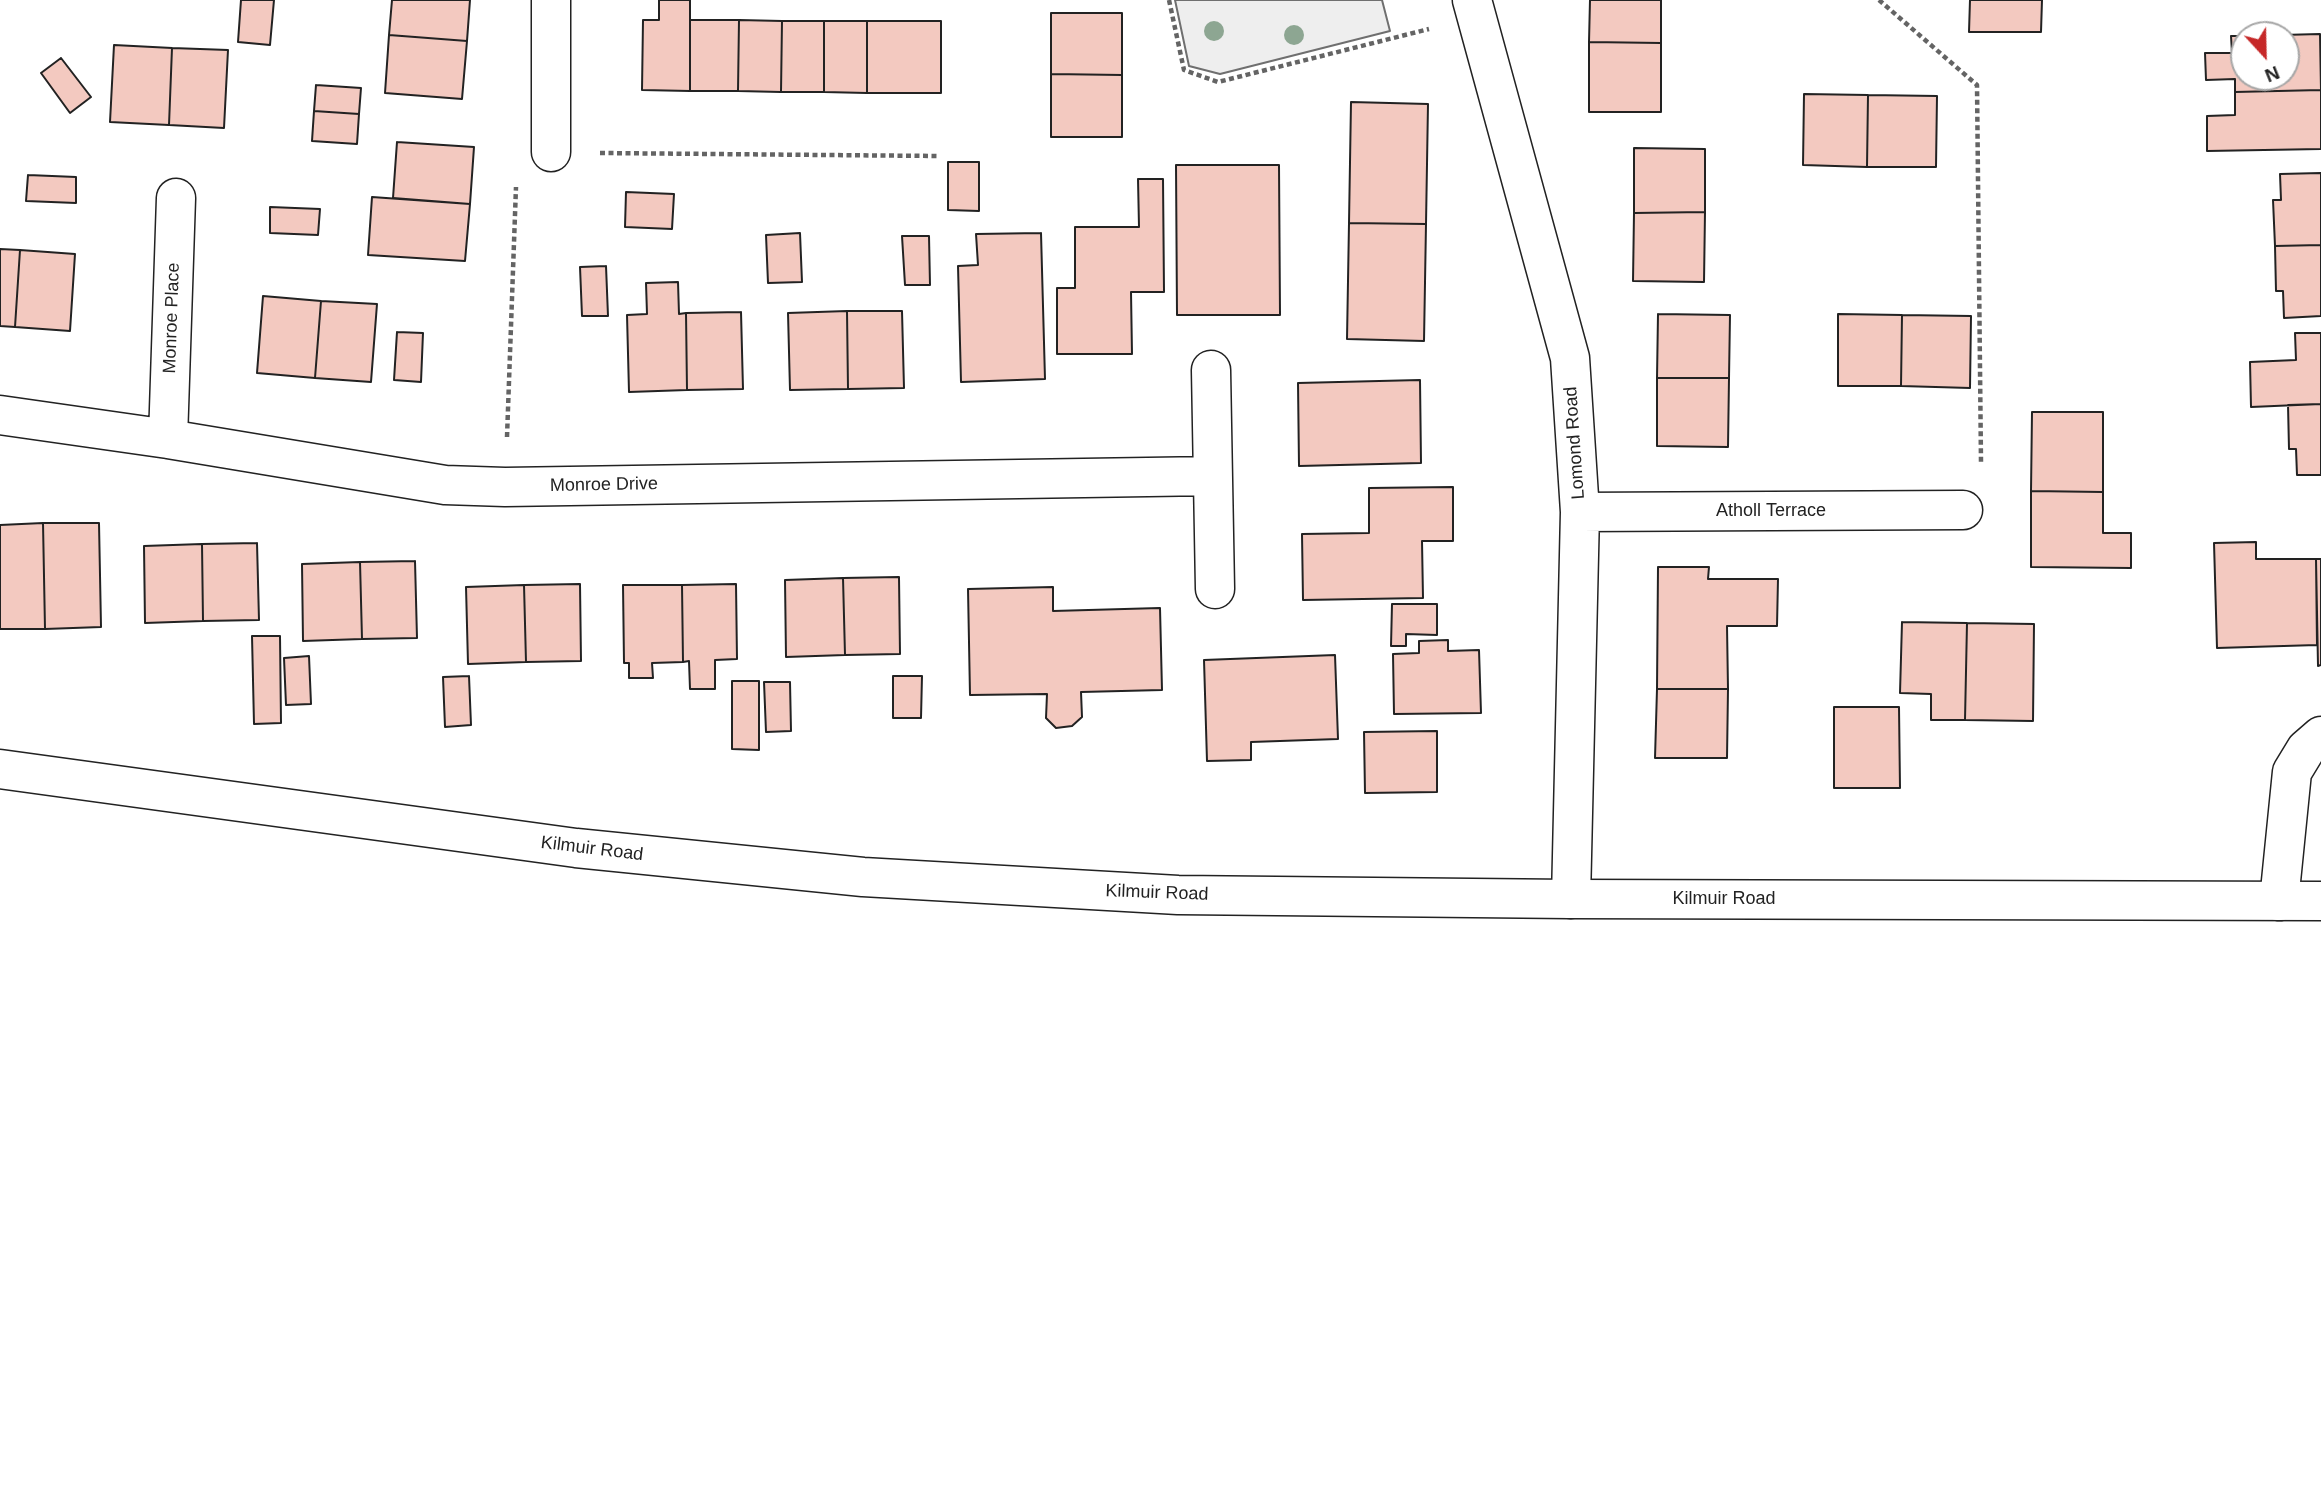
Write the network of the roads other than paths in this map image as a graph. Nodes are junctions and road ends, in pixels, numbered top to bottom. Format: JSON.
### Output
{"nodes":[{"id":1,"x":551,"y":0,"type":"edge"},
{"id":2,"x":1474,"y":8,"type":"edge"},
{"id":3,"x":551,"y":152,"type":"road end"},
{"id":4,"x":176,"y":198,"type":"dead end"},
{"id":5,"x":1211,"y":370,"type":"dead end"},
{"id":6,"x":0,"y":415,"type":"edge"},
{"id":7,"x":168,"y":439,"type":"junction"},
{"id":8,"x":1212,"y":476,"type":"junction"},
{"id":9,"x":1963,"y":510,"type":"road end"},
{"id":10,"x":1580,"y":512,"type":"junction"},
{"id":11,"x":1215,"y":589,"type":"dead end"},
{"id":12,"x":2321,"y":736,"type":"edge"},
{"id":13,"x":0,"y":769,"type":"edge"},
{"id":14,"x":1571,"y":899,"type":"junction"},
{"id":15,"x":2279,"y":901,"type":"junction"},
{"id":16,"x":2321,"y":901,"type":"edge"}],
"edges":[{"from":1,"to":3,"type":"street"},
{"from":2,"to":10,"type":"street","name":"Lomond Road"},
{"from":4,"to":7,"type":"street","name":"Monroe Place"},
{"from":5,"to":8,"type":"street"},
{"from":6,"to":7,"type":"street","name":"Monroe Drive"},
{"from":7,"to":8,"type":"street","name":"Monroe Drive"},
{"from":8,"to":11,"type":"street"},
{"from":9,"to":10,"type":"street","name":"Atholl Terrace"},
{"from":10,"to":14,"type":"street","name":"Lomond Road"},
{"from":12,"to":15,"type":"street"},
{"from":13,"to":14,"type":"street","name":"Kilmuir Road"},
{"from":14,"to":15,"type":"street","name":"Kilmuir Road"},
{"from":15,"to":16,"type":"street","name":"Kilmuir Road"}]}
